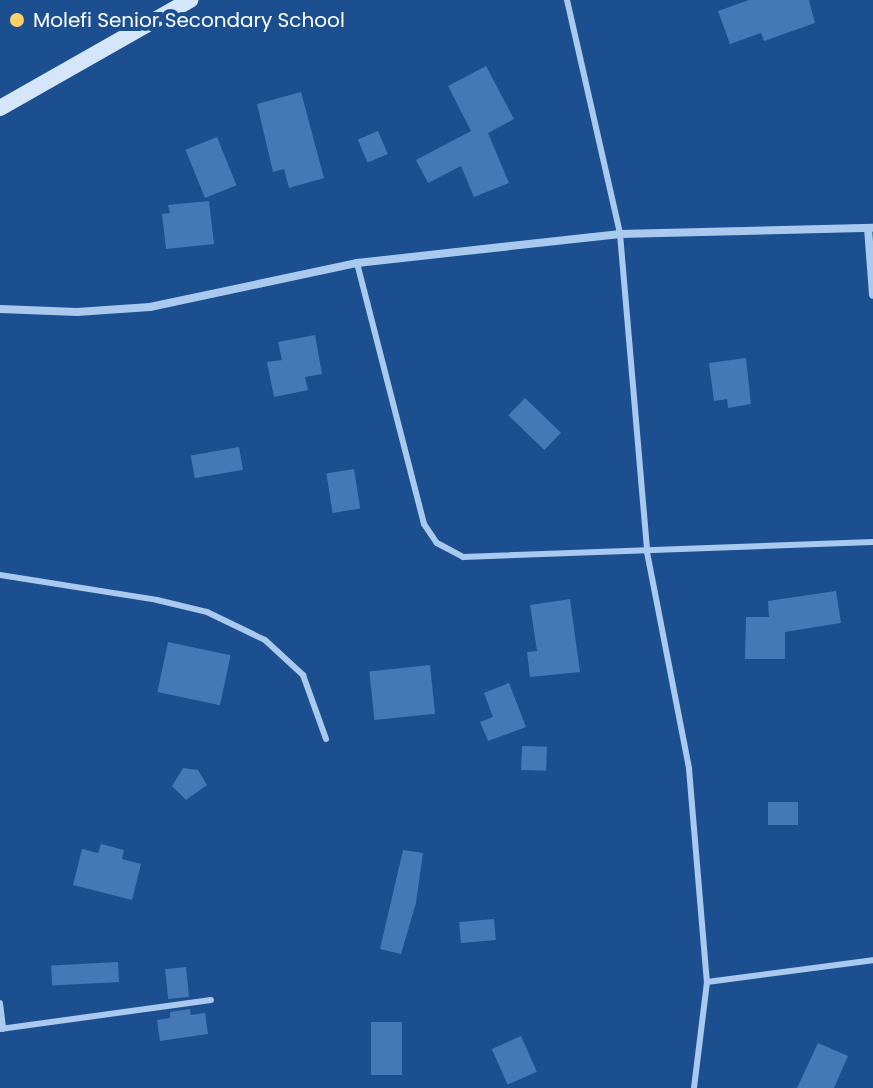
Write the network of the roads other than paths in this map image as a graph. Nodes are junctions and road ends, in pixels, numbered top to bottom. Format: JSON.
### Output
{"nodes":[{"id":1,"x":190,"y":0,"type":"edge"},
{"id":2,"x":567,"y":0,"type":"edge"},
{"id":3,"x":0,"y":108,"type":"edge"},
{"id":4,"x":870,"y":228,"type":"edge"},
{"id":5,"x":620,"y":234,"type":"junction"},
{"id":6,"x":357,"y":263,"type":"junction"},
{"id":7,"x":873,"y":295,"type":"edge"},
{"id":8,"x":0,"y":309,"type":"edge"},
{"id":9,"x":873,"y":542,"type":"edge"},
{"id":10,"x":647,"y":552,"type":"junction"},
{"id":11,"x":0,"y":575,"type":"edge"},
{"id":12,"x":326,"y":739,"type":"dead end"},
{"id":13,"x":873,"y":960,"type":"edge"},
{"id":14,"x":707,"y":982,"type":"junction"},
{"id":15,"x":211,"y":1000,"type":"dead end"},
{"id":16,"x":0,"y":1003,"type":"edge"},
{"id":17,"x":2,"y":1029,"type":"edge"},
{"id":18,"x":694,"y":1088,"type":"edge"}],
"edges":[{"from":1,"to":3,"type":"main road"},
{"from":2,"to":5,"type":"lane"},
{"from":4,"to":5,"type":"street"},
{"from":4,"to":7,"type":"street"},
{"from":5,"to":6,"type":"street"},
{"from":5,"to":10,"type":"lane"},
{"from":6,"to":8,"type":"street"},
{"from":6,"to":10,"type":"lane"},
{"from":9,"to":10,"type":"lane"},
{"from":10,"to":14,"type":"lane"},
{"from":11,"to":12,"type":"lane"},
{"from":13,"to":14,"type":"lane"},
{"from":14,"to":18,"type":"lane"},
{"from":15,"to":17,"type":"lane"},
{"from":16,"to":17,"type":"lane"}]}
